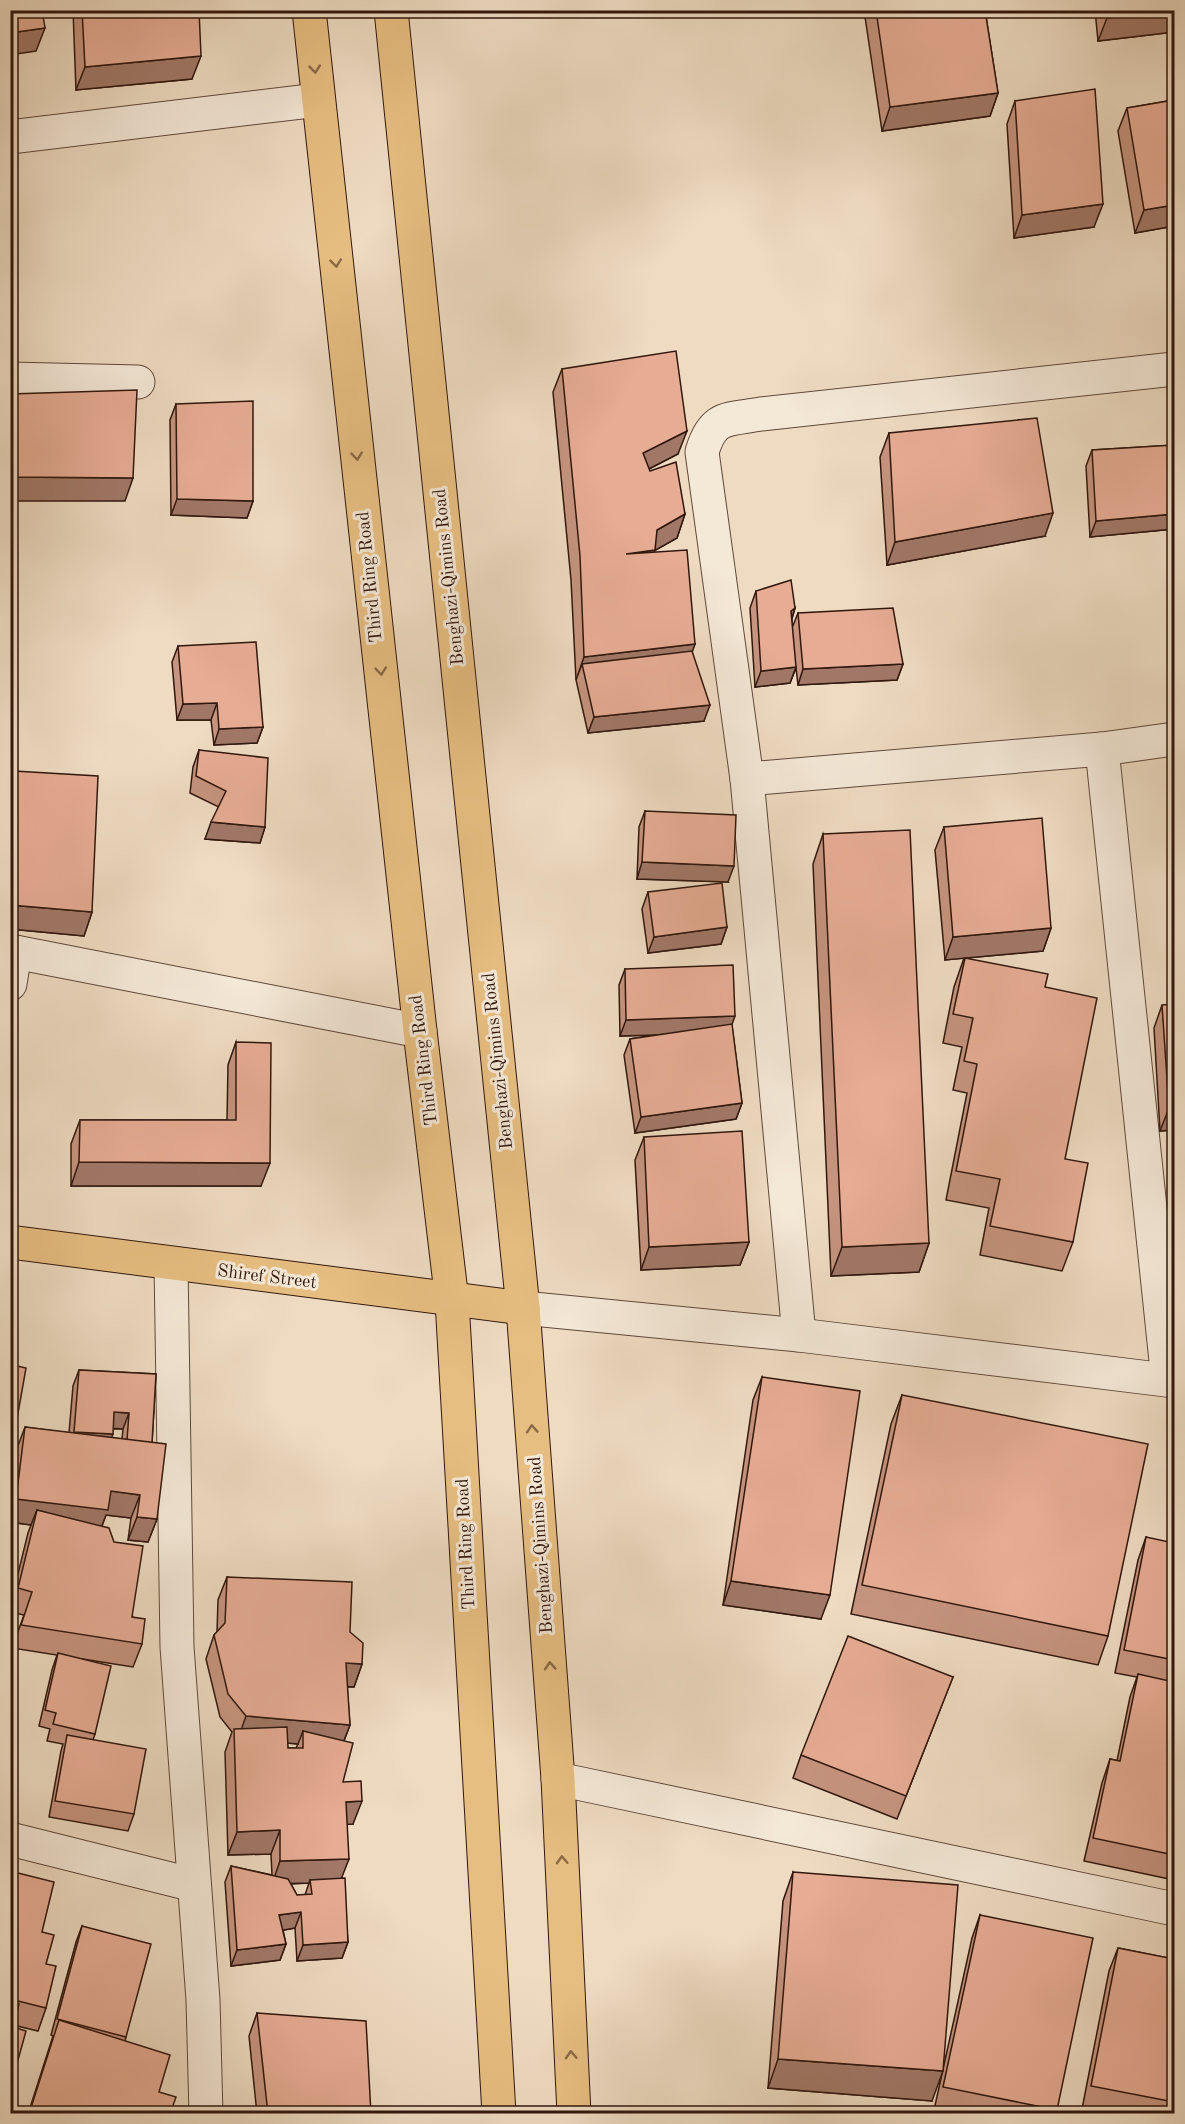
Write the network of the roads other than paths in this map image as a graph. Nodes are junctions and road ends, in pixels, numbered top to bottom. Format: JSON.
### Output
{"nodes":[{"id":1,"x":309,"y":10,"type":"edge"},
{"id":2,"x":398,"y":11,"type":"edge"},
{"id":3,"x":318,"y":100,"type":"junction"},
{"id":4,"x":10,"y":137,"type":"edge"},
{"id":5,"x":1174,"y":369,"type":"edge"},
{"id":6,"x":10,"y":379,"type":"edge"},
{"id":7,"x":138,"y":382,"type":"dead end"},
{"id":8,"x":1174,"y":739,"type":"edge"},
{"id":9,"x":1102,"y":749,"type":"junction"},
{"id":10,"x":747,"y":779,"type":"junction"},
{"id":11,"x":13,"y":952,"type":"edge"},
{"id":12,"x":10,"y":984,"type":"edge"},
{"id":13,"x":420,"y":1031,"type":"junction"},
{"id":14,"x":10,"y":1242,"type":"edge"},
{"id":15,"x":171,"y":1264,"type":"junction"},
{"id":16,"x":452,"y":1301,"type":"junction"},
{"id":17,"x":523,"y":1308,"type":"junction"},
{"id":18,"x":799,"y":1335,"type":"junction"},
{"id":19,"x":1172,"y":1380,"type":"edge"},
{"id":20,"x":558,"y":1779,"type":"junction"},
{"id":21,"x":10,"y":1839,"type":"edge"},
{"id":22,"x":194,"y":1885,"type":"junction"},
{"id":23,"x":1174,"y":1909,"type":"edge"},
{"id":24,"x":206,"y":2114,"type":"edge"},
{"id":25,"x":499,"y":2114,"type":"edge"},
{"id":26,"x":574,"y":2114,"type":"edge"}],
"edges":[{"from":1,"to":3,"type":"main road","name":"Third Ring Road","one_way":true},
{"from":2,"to":17,"type":"main road","name":"Benghazi-Qimins Road"},
{"from":3,"to":4,"type":"street"},
{"from":3,"to":13,"type":"main road","name":"Third Ring Road","one_way":true},
{"from":5,"to":10,"type":"street"},
{"from":6,"to":7,"type":"street"},
{"from":8,"to":9,"type":"street"},
{"from":9,"to":10,"type":"street"},
{"from":9,"to":19,"type":"street"},
{"from":10,"to":18,"type":"street"},
{"from":11,"to":12,"type":"street"},
{"from":11,"to":13,"type":"street"},
{"from":13,"to":16,"type":"main road","name":"Third Ring Road"},
{"from":14,"to":15,"type":"main road","name":"Shiref Street"},
{"from":15,"to":16,"type":"main road","name":"Shiref Street"},
{"from":15,"to":22,"type":"street"},
{"from":16,"to":17,"type":"main road","name":"Shiref Street"},
{"from":16,"to":25,"type":"main road","name":"Third Ring Road"},
{"from":17,"to":18,"type":"street"},
{"from":20,"to":17,"type":"main road","name":"Benghazi-Qimins Road","one_way":true},
{"from":18,"to":19,"type":"street"},
{"from":20,"to":23,"type":"street"},
{"from":26,"to":20,"type":"main road","name":"Benghazi-Qimins Road","one_way":true},
{"from":21,"to":22,"type":"street"},
{"from":22,"to":24,"type":"street"}]}
